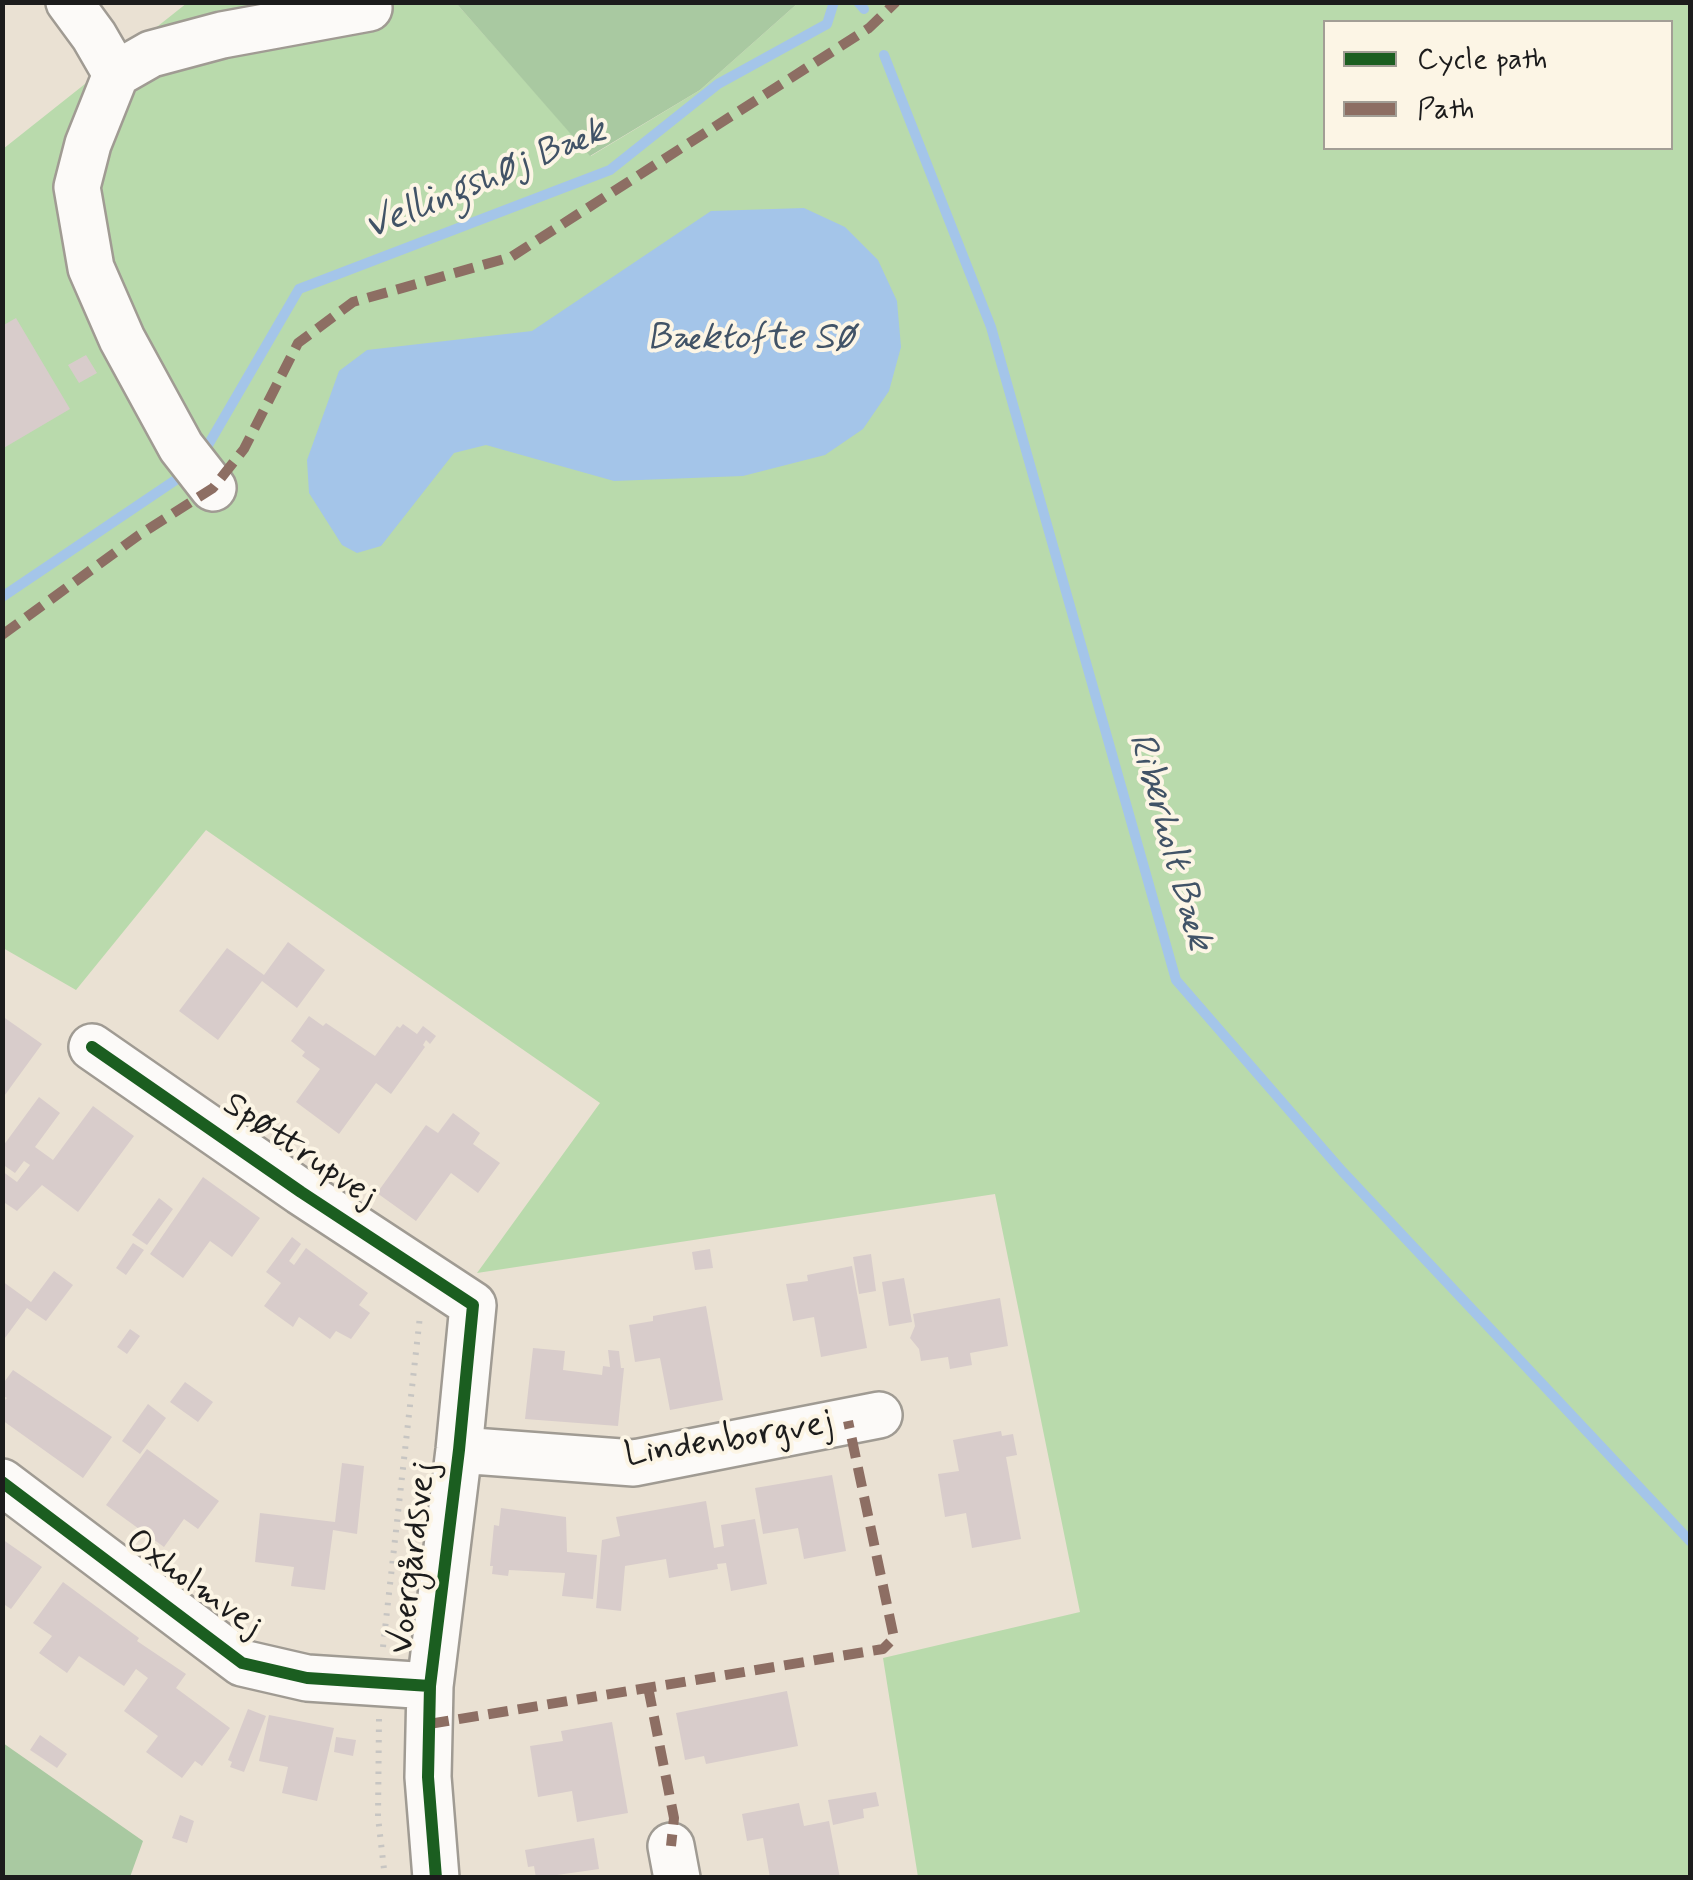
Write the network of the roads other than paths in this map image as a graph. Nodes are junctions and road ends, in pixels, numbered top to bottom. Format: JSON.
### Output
{"nodes":[{"id":1,"x":69,"y":2,"type":"edge"},
{"id":2,"x":369,"y":8,"type":"dead end"},
{"id":3,"x":116,"y":74,"type":"junction"},
{"id":4,"x":213,"y":488,"type":"dead end"},
{"id":5,"x":92,"y":1048,"type":"dead end"},
{"id":6,"x":472,"y":1305,"type":"joint"},
{"id":7,"x":879,"y":1415,"type":"dead end"},
{"id":8,"x":459,"y":1450,"type":"junction"},
{"id":9,"x":2,"y":1482,"type":"edge"},
{"id":10,"x":430,"y":1686,"type":"junction"},
{"id":11,"x":436,"y":1878,"type":"edge"}],
"edges":[{"from":1,"to":3,"type":"street"},
{"from":2,"to":3,"type":"street"},
{"from":3,"to":4,"type":"street"},
{"from":5,"to":6,"type":"street","name":"Spøttrupvej"},
{"from":6,"to":8,"type":"street","name":"Voergårdsvej"},
{"from":7,"to":8,"type":"street","name":"Lindenborgvej"},
{"from":8,"to":10,"type":"street","name":"Voergårdsvej"},
{"from":9,"to":10,"type":"street","name":"Oxholmvej"},
{"from":10,"to":11,"type":"street","name":"Voergårdsvej"}]}
